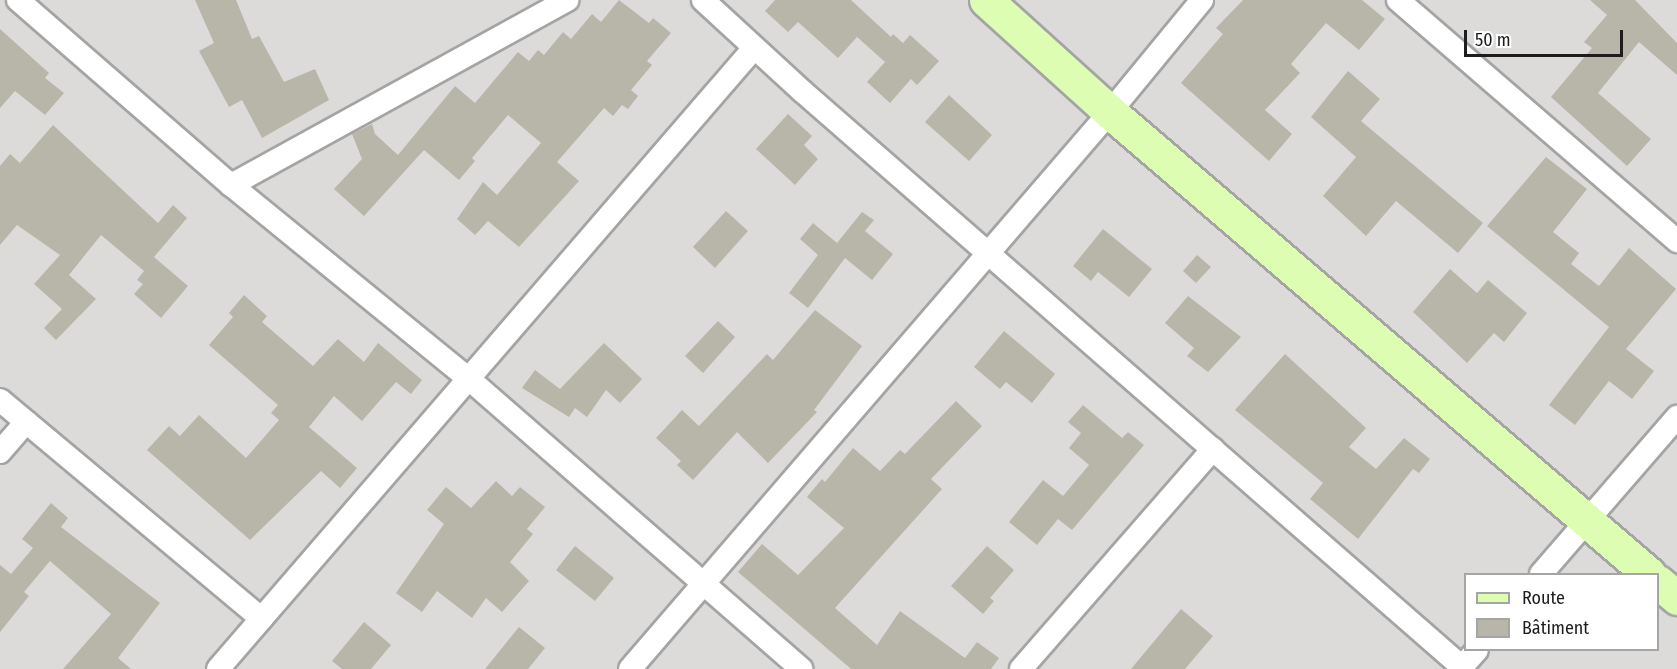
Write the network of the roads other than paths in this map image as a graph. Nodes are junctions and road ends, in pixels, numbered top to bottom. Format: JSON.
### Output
{"nodes":[{"id":1,"x":18,"y":0,"type":"edge"},
{"id":2,"x":567,"y":0,"type":"edge"},
{"id":3,"x":703,"y":0,"type":"edge"},
{"id":4,"x":986,"y":0,"type":"edge"},
{"id":5,"x":1202,"y":0,"type":"edge"},
{"id":6,"x":1398,"y":0,"type":"edge"},
{"id":7,"x":754,"y":48,"type":"junction"},
{"id":8,"x":1110,"y":112,"type":"junction"},
{"id":9,"x":231,"y":185,"type":"junction"},
{"id":10,"x":1677,"y":241,"type":"edge"},
{"id":11,"x":989,"y":253,"type":"junction"},
{"id":12,"x":469,"y":379,"type":"junction"},
{"id":13,"x":0,"y":400,"type":"edge"},
{"id":14,"x":1677,"y":417,"type":"edge"},
{"id":15,"x":26,"y":422,"type":"junction"},
{"id":16,"x":1213,"y":449,"type":"junction"},
{"id":17,"x":0,"y":452,"type":"edge"},
{"id":18,"x":1586,"y":522,"type":"junction"},
{"id":19,"x":1542,"y":573,"type":"edge"},
{"id":20,"x":1648,"y":573,"type":"edge"},
{"id":21,"x":1659,"y":583,"type":"edge"},
{"id":22,"x":704,"y":584,"type":"junction"},
{"id":23,"x":1677,"y":598,"type":"edge"},
{"id":24,"x":262,"y":619,"type":"junction"},
{"id":25,"x":1466,"y":662,"type":"edge"},
{"id":26,"x":218,"y":669,"type":"edge"},
{"id":27,"x":630,"y":669,"type":"edge"},
{"id":28,"x":801,"y":669,"type":"edge"},
{"id":29,"x":1021,"y":669,"type":"edge"}],
"edges":[{"from":1,"to":9,"type":"street"},
{"from":2,"to":9,"type":"street"},
{"from":3,"to":7,"type":"street"},
{"from":4,"to":8,"type":"street"},
{"from":5,"to":8,"type":"street"},
{"from":6,"to":10,"type":"street"},
{"from":7,"to":11,"type":"street"},
{"from":7,"to":12,"type":"street"},
{"from":8,"to":11,"type":"street"},
{"from":8,"to":18,"type":"street"},
{"from":9,"to":12,"type":"street"},
{"from":11,"to":16,"type":"street"},
{"from":11,"to":22,"type":"street"},
{"from":12,"to":22,"type":"street"},
{"from":12,"to":24,"type":"street"},
{"from":13,"to":15,"type":"street"},
{"from":14,"to":18,"type":"street"},
{"from":15,"to":17,"type":"street"},
{"from":15,"to":24,"type":"street"},
{"from":16,"to":25,"type":"street"},
{"from":16,"to":29,"type":"street"},
{"from":18,"to":19,"type":"street"},
{"from":18,"to":20,"type":"street"},
{"from":21,"to":23,"type":"street"},
{"from":22,"to":27,"type":"street"},
{"from":22,"to":28,"type":"street"},
{"from":24,"to":26,"type":"street"}]}
